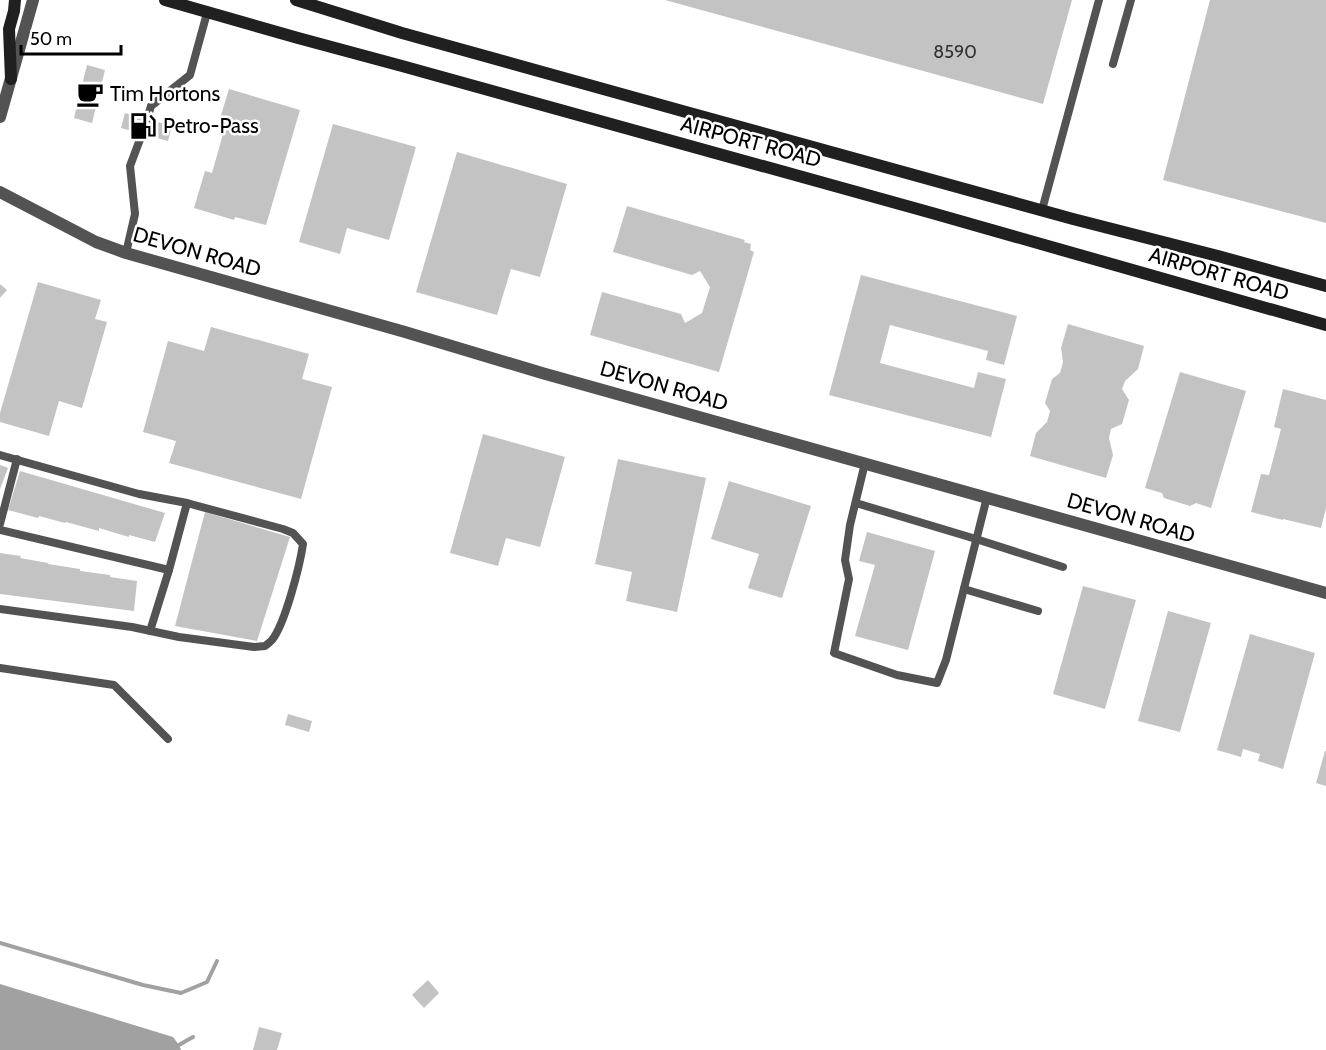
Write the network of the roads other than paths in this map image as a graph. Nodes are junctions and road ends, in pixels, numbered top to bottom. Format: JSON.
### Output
{"nodes":[{"id":1,"x":15,"y":0,"type":"edge"},
{"id":2,"x":33,"y":0,"type":"edge"},
{"id":3,"x":165,"y":0,"type":"edge"},
{"id":4,"x":296,"y":0,"type":"edge"},
{"id":5,"x":1100,"y":0,"type":"edge"},
{"id":6,"x":1131,"y":0,"type":"edge"},
{"id":7,"x":207,"y":13,"type":"junction"},
{"id":8,"x":1113,"y":63,"type":"dead end"},
{"id":9,"x":11,"y":79,"type":"junction"},
{"id":10,"x":0,"y":117,"type":"edge"},
{"id":11,"x":147,"y":119,"type":"dead end"},
{"id":12,"x":142,"y":134,"type":"dead end"},
{"id":13,"x":0,"y":192,"type":"edge"},
{"id":14,"x":1042,"y":210,"type":"junction"},
{"id":15,"x":126,"y":253,"type":"junction"},
{"id":16,"x":1326,"y":286,"type":"edge"},
{"id":17,"x":1326,"y":325,"type":"edge"},
{"id":18,"x":0,"y":455,"type":"edge"},
{"id":19,"x":17,"y":459,"type":"junction"},
{"id":20,"x":865,"y":463,"type":"junction"},
{"id":21,"x":987,"y":497,"type":"junction"},
{"id":22,"x":188,"y":503,"type":"junction"},
{"id":23,"x":856,"y":503,"type":"junction"},
{"id":24,"x":0,"y":524,"type":"edge"},
{"id":25,"x":0,"y":530,"type":"edge"},
{"id":26,"x":976,"y":539,"type":"junction"},
{"id":27,"x":1063,"y":567,"type":"dead end"},
{"id":28,"x":169,"y":570,"type":"junction"},
{"id":29,"x":964,"y":589,"type":"junction"},
{"id":30,"x":1326,"y":593,"type":"edge"},
{"id":31,"x":0,"y":609,"type":"edge"},
{"id":32,"x":1038,"y":611,"type":"dead end"},
{"id":33,"x":150,"y":631,"type":"junction"},
{"id":34,"x":0,"y":668,"type":"edge"},
{"id":35,"x":168,"y":739,"type":"dead end"}],
"edges":[{"from":1,"to":9,"type":"main road"},
{"from":2,"to":9,"type":"street"},
{"from":3,"to":7,"type":"main road","name":"AIRPORT ROAD"},
{"from":4,"to":14,"type":"main road","name":"AIRPORT ROAD"},
{"from":5,"to":14,"type":"lane"},
{"from":6,"to":8,"type":"lane"},
{"from":7,"to":11,"type":"lane"},
{"from":7,"to":17,"type":"main road","name":"AIRPORT ROAD"},
{"from":9,"to":10,"type":"street"},
{"from":12,"to":15,"type":"lane"},
{"from":13,"to":15,"type":"street","name":"DEVON ROAD"},
{"from":14,"to":16,"type":"main road","name":"AIRPORT ROAD"},
{"from":15,"to":20,"type":"street","name":"DEVON ROAD"},
{"from":18,"to":19,"type":"lane"},
{"from":19,"to":22,"type":"lane"},
{"from":19,"to":24,"type":"lane"},
{"from":20,"to":21,"type":"street","name":"DEVON ROAD"},
{"from":20,"to":23,"type":"lane"},
{"from":21,"to":26,"type":"lane"},
{"from":21,"to":30,"type":"street","name":"DEVON ROAD"},
{"from":22,"to":28,"type":"lane"},
{"from":22,"to":33,"type":"lane"},
{"from":23,"to":26,"type":"lane"},
{"from":23,"to":29,"type":"lane"},
{"from":25,"to":28,"type":"lane"},
{"from":26,"to":27,"type":"lane"},
{"from":26,"to":29,"type":"lane"},
{"from":28,"to":33,"type":"lane"},
{"from":29,"to":32,"type":"lane"},
{"from":31,"to":33,"type":"lane"},
{"from":34,"to":35,"type":"lane"}]}
